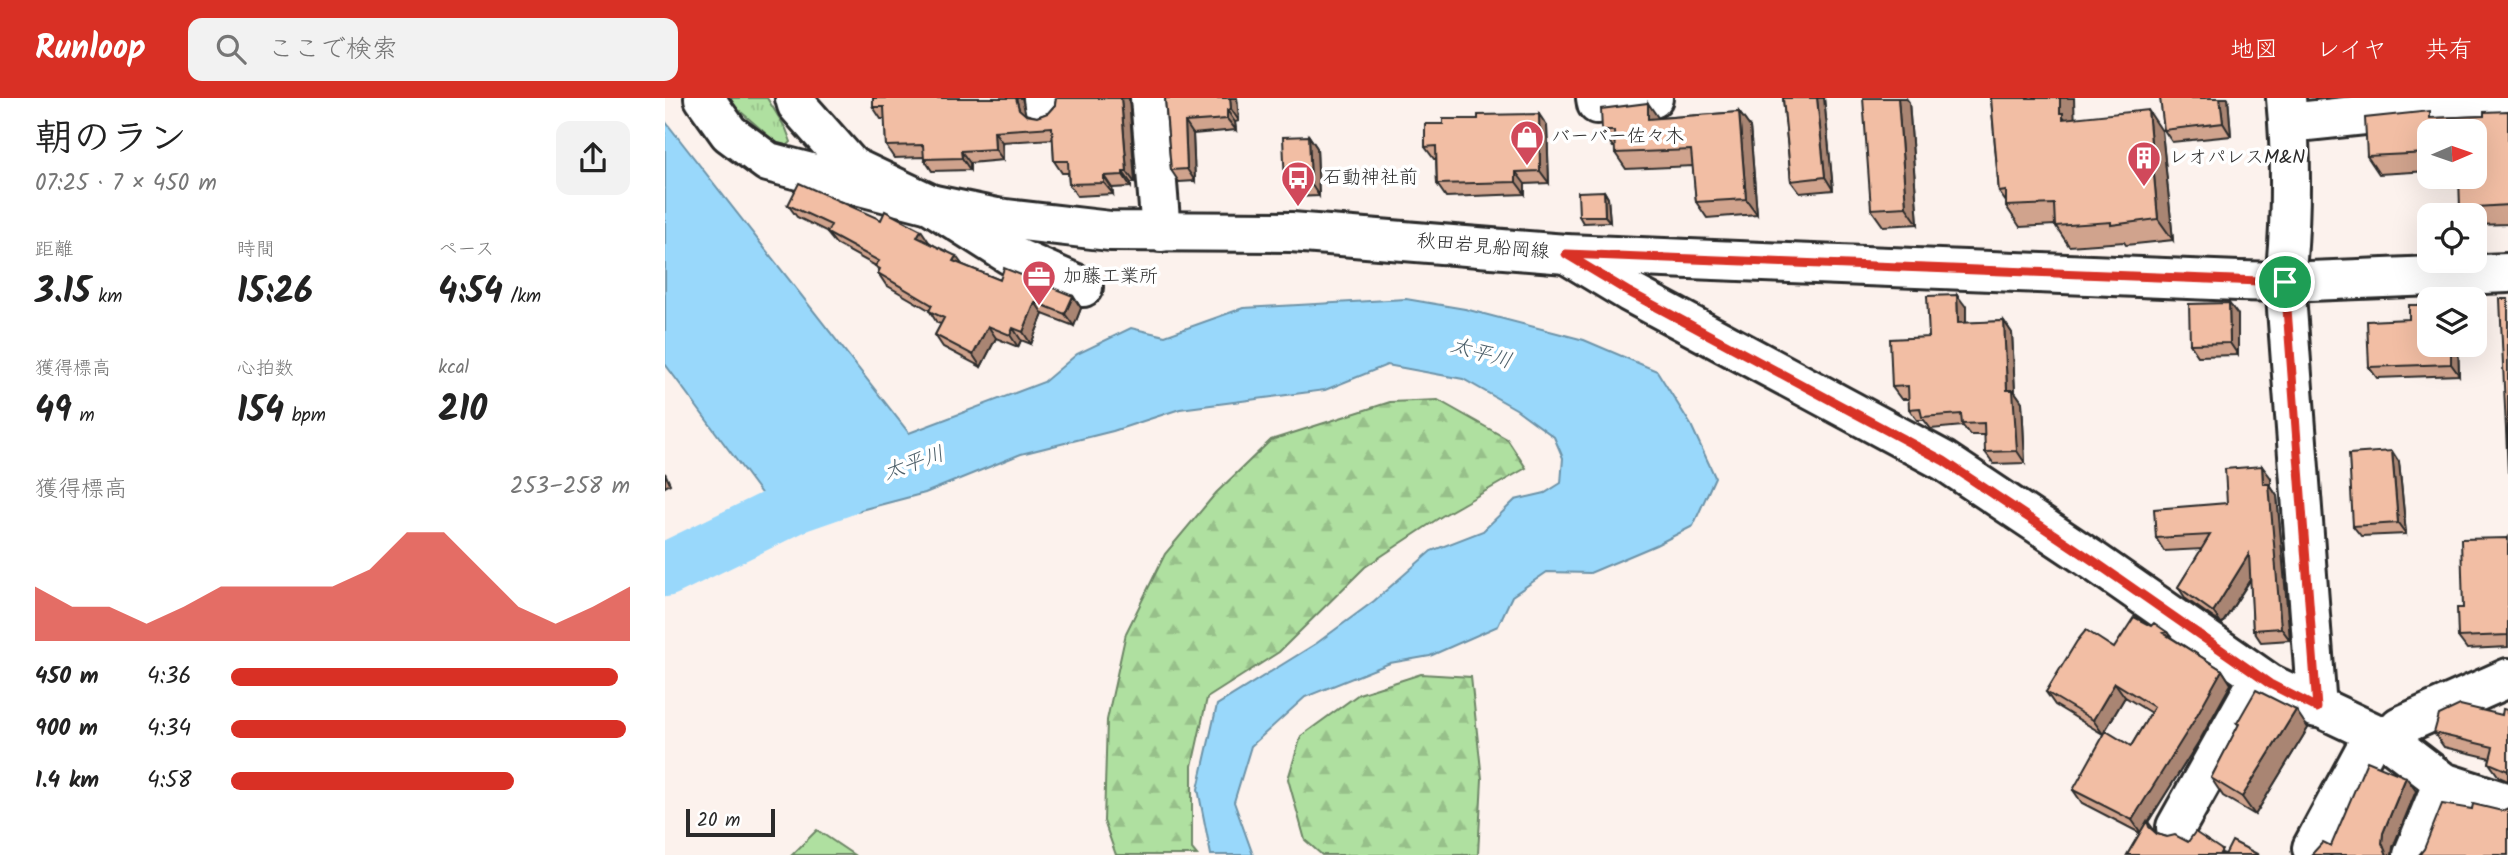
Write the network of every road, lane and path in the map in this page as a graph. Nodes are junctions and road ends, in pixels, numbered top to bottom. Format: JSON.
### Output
{"nodes":[{"id":1,"x":704,"y":98,"type":"edge"},
{"id":2,"x":795,"y":98,"type":"edge"},
{"id":3,"x":1150,"y":98,"type":"edge"},
{"id":4,"x":1596,"y":98,"type":"edge"},
{"id":5,"x":1653,"y":98,"type":"edge"},
{"id":6,"x":2508,"y":100,"type":"edge"},
{"id":7,"x":2287,"y":110,"type":"edge"},
{"id":8,"x":816,"y":174,"type":"junction"},
{"id":9,"x":930,"y":204,"type":"junction"},
{"id":10,"x":1161,"y":232,"type":"junction"},
{"id":11,"x":1566,"y":254,"type":"junction"},
{"id":12,"x":1010,"y":255,"type":"junction"},
{"id":13,"x":2508,"y":273,"type":"edge"},
{"id":14,"x":2285,"y":282,"type":"junction"},
{"id":15,"x":1083,"y":287,"type":"dead end"},
{"id":16,"x":2260,"y":677,"type":"junction"},
{"id":17,"x":2508,"y":678,"type":"edge"},
{"id":18,"x":2317,"y":708,"type":"junction"},
{"id":19,"x":2380,"y":736,"type":"junction"},
{"id":20,"x":2443,"y":782,"type":"junction"},
{"id":21,"x":2508,"y":803,"type":"edge"},
{"id":22,"x":2176,"y":827,"type":"dead end"},
{"id":23,"x":2312,"y":848,"type":"dead end"},
{"id":24,"x":2413,"y":855,"type":"edge"}],
"edges":[{"from":1,"to":8,"type":"street"},
{"from":2,"to":9,"type":"street","name":"秋田岩見船岡線"},
{"from":3,"to":10,"type":"street"},
{"from":4,"to":5,"type":"street"},
{"from":6,"to":7,"type":"street"},
{"from":7,"to":14,"type":"street"},
{"from":8,"to":9,"type":"street"},
{"from":8,"to":12,"type":"street"},
{"from":9,"to":10,"type":"street","name":"秋田岩見船岡線"},
{"from":9,"to":12,"type":"street"},
{"from":10,"to":11,"type":"street","name":"秋田岩見船岡線"},
{"from":11,"to":14,"type":"street","name":"秋田岩見船岡線"},
{"from":11,"to":16,"type":"street"},
{"from":12,"to":15,"type":"street"},
{"from":13,"to":14,"type":"street","name":"秋田岩見船岡線"},
{"from":14,"to":18,"type":"street"},
{"from":16,"to":18,"type":"street"},
{"from":16,"to":22,"type":"street"},
{"from":17,"to":19,"type":"street"},
{"from":18,"to":19,"type":"street"},
{"from":19,"to":20,"type":"street"},
{"from":19,"to":23,"type":"street"},
{"from":20,"to":21,"type":"street"},
{"from":20,"to":24,"type":"street"}]}
